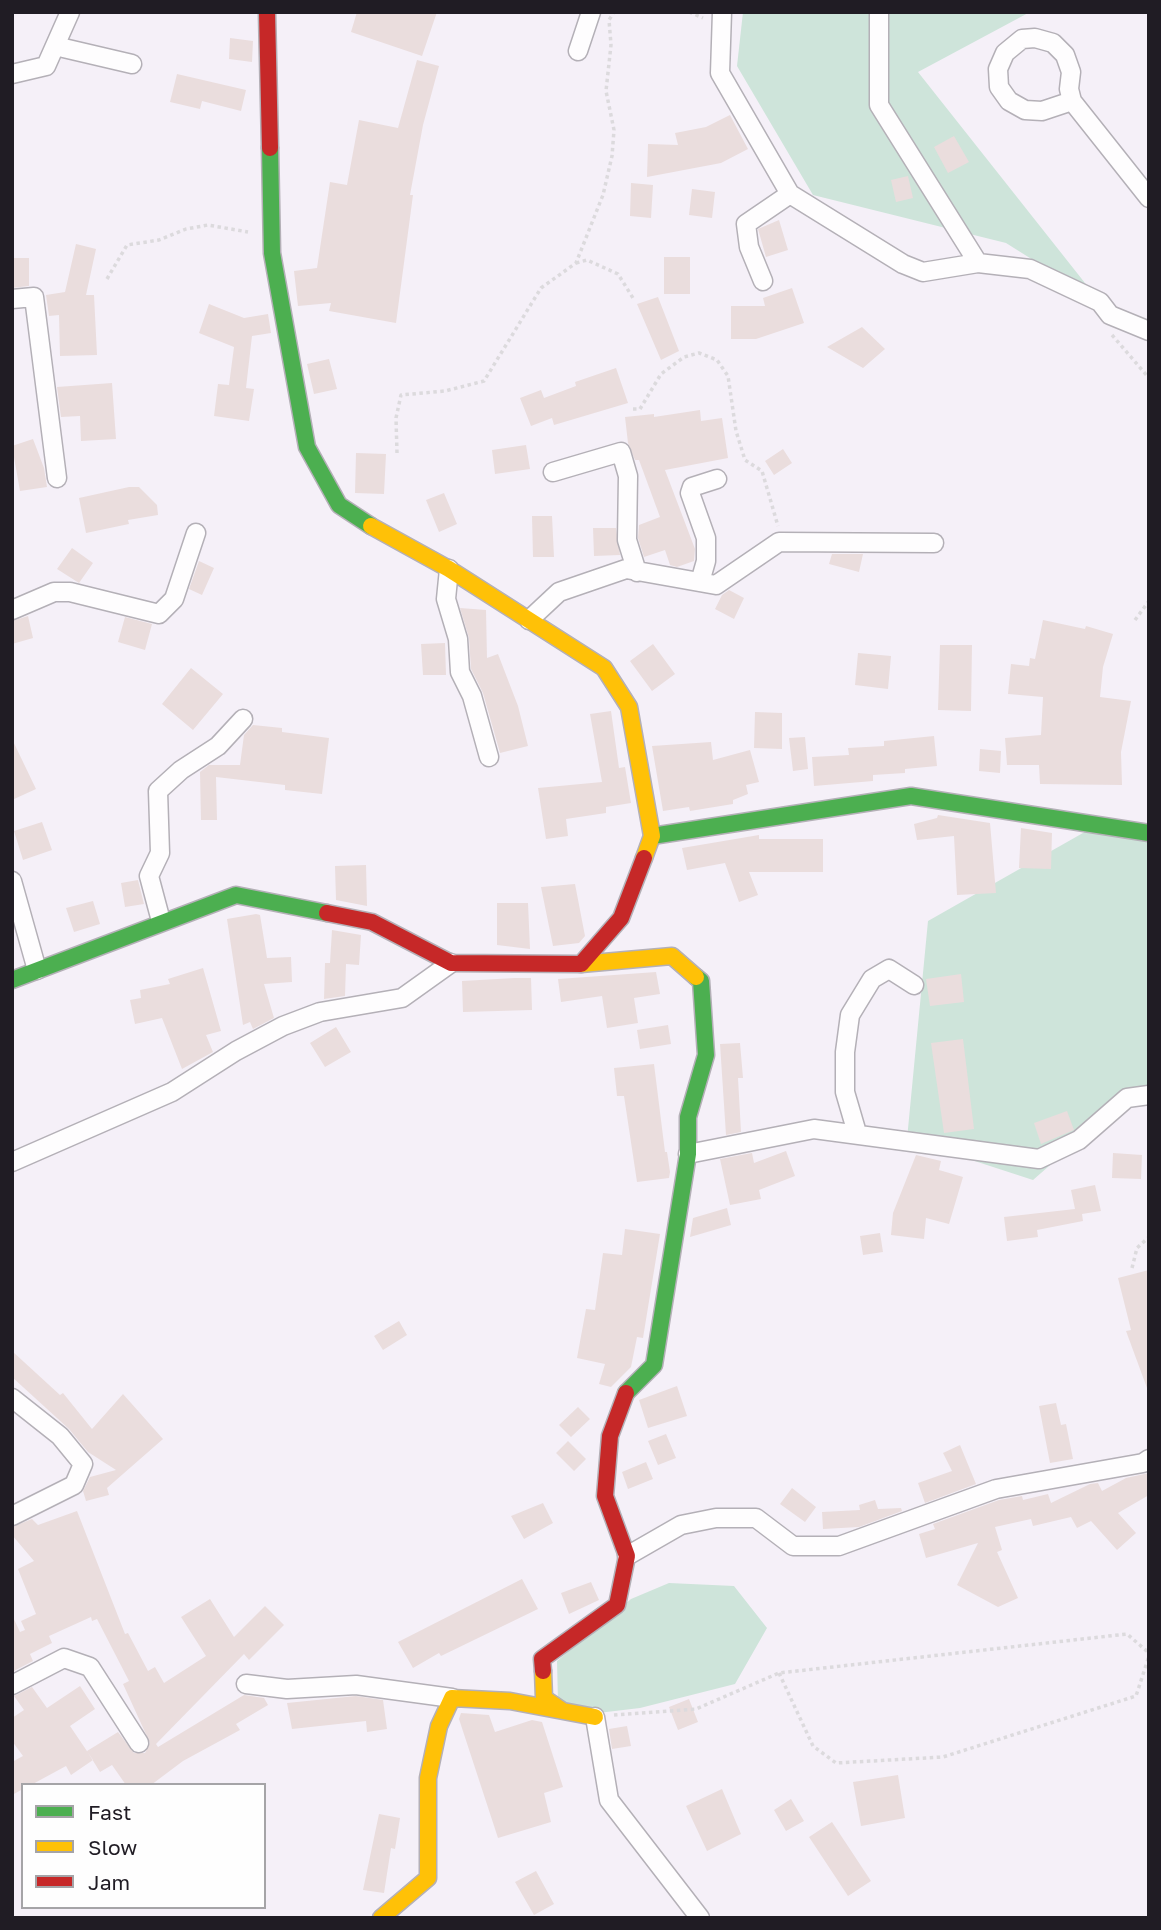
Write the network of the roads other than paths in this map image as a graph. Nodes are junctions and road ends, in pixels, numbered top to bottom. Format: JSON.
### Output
{"nodes":[{"id":1,"x":70,"y":12,"type":"edge"},
{"id":2,"x":267,"y":12,"type":"edge"},
{"id":3,"x":591,"y":12,"type":"edge"},
{"id":4,"x":722,"y":12,"type":"edge"},
{"id":5,"x":879,"y":12,"type":"edge"},
{"id":6,"x":55,"y":46,"type":"junction"},
{"id":7,"x":578,"y":51,"type":"dead end"},
{"id":8,"x":132,"y":64,"type":"dead end"},
{"id":9,"x":12,"y":74,"type":"edge"},
{"id":10,"x":1072,"y":101,"type":"junction"},
{"id":11,"x":790,"y":194,"type":"junction"},
{"id":12,"x":1149,"y":198,"type":"edge"},
{"id":13,"x":978,"y":263,"type":"junction"},
{"id":14,"x":762,"y":281,"type":"dead end"},
{"id":15,"x":12,"y":299,"type":"edge"},
{"id":16,"x":1149,"y":331,"type":"edge"},
{"id":17,"x":553,"y":472,"type":"dead end"},
{"id":18,"x":57,"y":478,"type":"dead end"},
{"id":19,"x":717,"y":480,"type":"dead end"},
{"id":20,"x":196,"y":533,"type":"dead end"},
{"id":21,"x":934,"y":543,"type":"dead end"},
{"id":22,"x":449,"y":569,"type":"junction"},
{"id":23,"x":638,"y":572,"type":"junction"},
{"id":24,"x":700,"y":582,"type":"junction"},
{"id":25,"x":12,"y":610,"type":"edge"},
{"id":26,"x":529,"y":620,"type":"junction"},
{"id":27,"x":243,"y":719,"type":"dead end"},
{"id":28,"x":489,"y":757,"type":"dead end"},
{"id":29,"x":1149,"y":833,"type":"edge"},
{"id":30,"x":652,"y":836,"type":"junction"},
{"id":31,"x":12,"y":881,"type":"edge"},
{"id":32,"x":161,"y":921,"type":"junction"},
{"id":33,"x":452,"y":963,"type":"junction"},
{"id":34,"x":581,"y":964,"type":"junction"},
{"id":35,"x":37,"y":970,"type":"junction"},
{"id":36,"x":12,"y":980,"type":"edge"},
{"id":37,"x":914,"y":985,"type":"dead end"},
{"id":38,"x":1149,"y":1096,"type":"edge"},
{"id":39,"x":857,"y":1133,"type":"junction"},
{"id":40,"x":688,"y":1154,"type":"junction"},
{"id":41,"x":12,"y":1162,"type":"edge"},
{"id":42,"x":12,"y":1398,"type":"edge"},
{"id":43,"x":1149,"y":1460,"type":"edge"},
{"id":44,"x":12,"y":1516,"type":"edge"},
{"id":45,"x":627,"y":1556,"type":"junction"},
{"id":46,"x":246,"y":1684,"type":"dead end"},
{"id":47,"x":12,"y":1685,"type":"edge"},
{"id":48,"x":452,"y":1698,"type":"junction"},
{"id":49,"x":595,"y":1717,"type":"junction"},
{"id":50,"x":139,"y":1743,"type":"dead end"},
{"id":51,"x":381,"y":1918,"type":"edge"},
{"id":52,"x":700,"y":1918,"type":"edge"}],
"edges":[{"from":1,"to":6,"type":"street"},
{"from":2,"to":22,"type":"street"},
{"from":3,"to":7,"type":"street"},
{"from":4,"to":11,"type":"street"},
{"from":5,"to":13,"type":"street"},
{"from":6,"to":8,"type":"street"},
{"from":6,"to":9,"type":"street"},
{"from":10,"to":10,"type":"street"},
{"from":10,"to":12,"type":"street"},
{"from":11,"to":13,"type":"street"},
{"from":11,"to":14,"type":"street"},
{"from":13,"to":16,"type":"street"},
{"from":15,"to":18,"type":"street"},
{"from":17,"to":23,"type":"street"},
{"from":19,"to":24,"type":"street"},
{"from":20,"to":25,"type":"street"},
{"from":21,"to":24,"type":"street"},
{"from":22,"to":26,"type":"street"},
{"from":22,"to":28,"type":"street"},
{"from":23,"to":24,"type":"street"},
{"from":23,"to":26,"type":"street"},
{"from":26,"to":30,"type":"street"},
{"from":27,"to":32,"type":"street"},
{"from":29,"to":30,"type":"street"},
{"from":30,"to":34,"type":"street"},
{"from":31,"to":35,"type":"street"},
{"from":32,"to":33,"type":"street"},
{"from":32,"to":35,"type":"street"},
{"from":33,"to":34,"type":"street"},
{"from":33,"to":41,"type":"street"},
{"from":34,"to":40,"type":"street"},
{"from":35,"to":36,"type":"street"},
{"from":37,"to":39,"type":"street"},
{"from":38,"to":39,"type":"street"},
{"from":39,"to":40,"type":"street"},
{"from":40,"to":45,"type":"street"},
{"from":42,"to":44,"type":"street"},
{"from":43,"to":45,"type":"street"},
{"from":45,"to":49,"type":"street"},
{"from":46,"to":48,"type":"street"},
{"from":47,"to":50,"type":"street"},
{"from":48,"to":49,"type":"street"},
{"from":48,"to":51,"type":"street"},
{"from":49,"to":52,"type":"street"}]}
